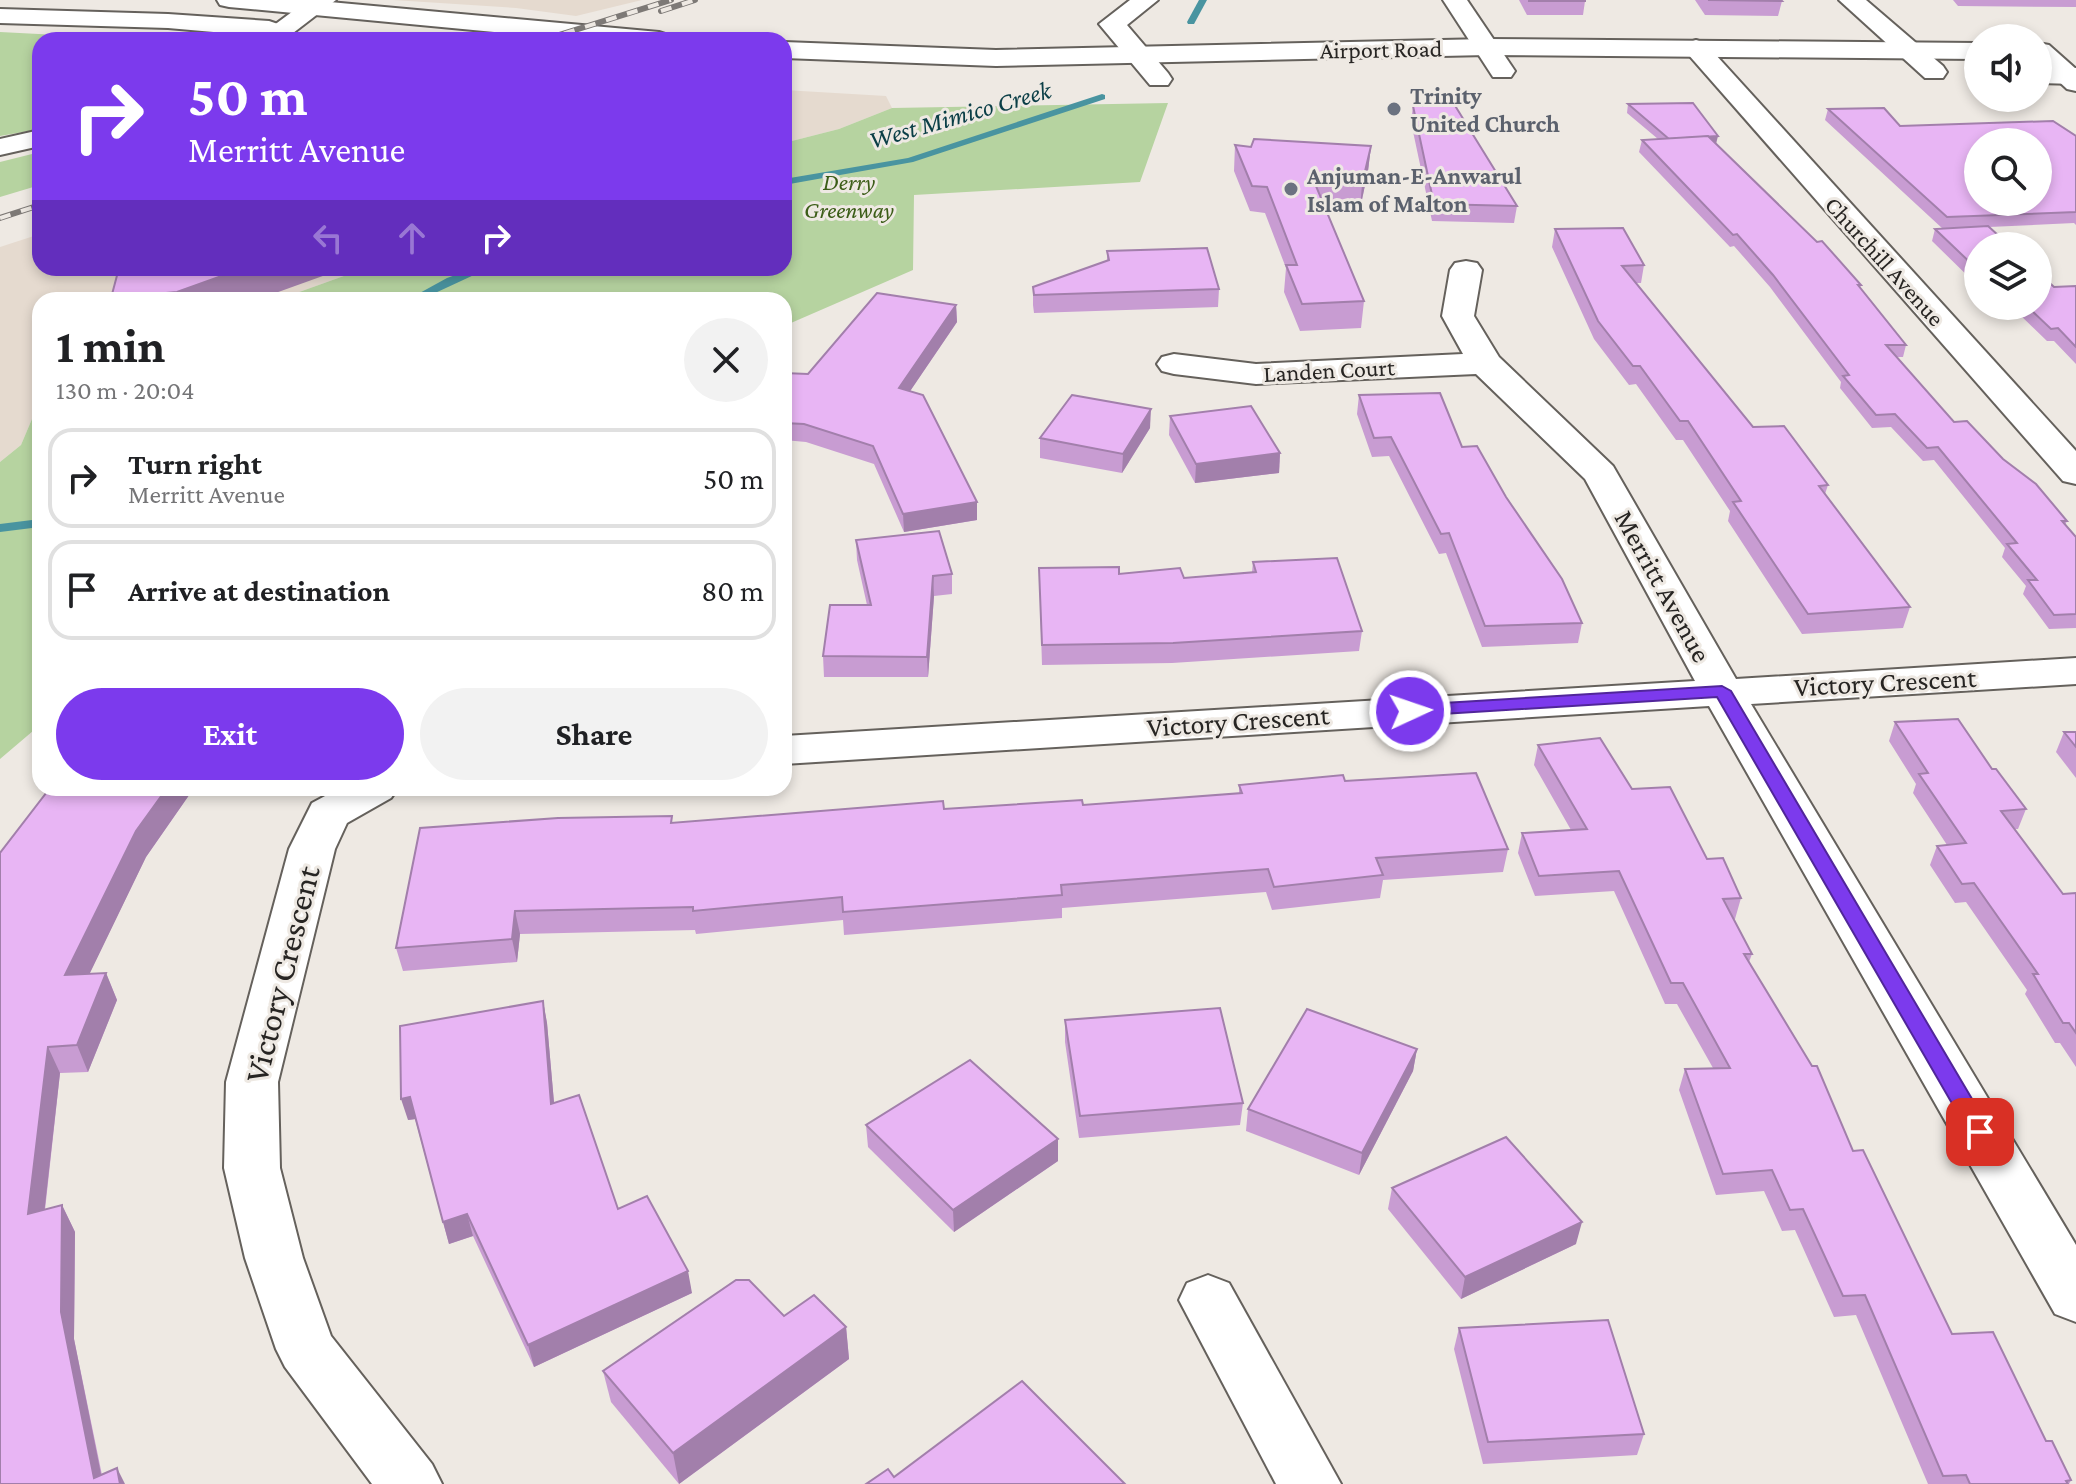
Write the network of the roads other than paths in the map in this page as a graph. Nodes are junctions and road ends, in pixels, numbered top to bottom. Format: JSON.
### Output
{"nodes":[{"id":1,"x":229,"y":0,"type":"edge"},
{"id":2,"x":1146,"y":0,"type":"edge"},
{"id":3,"x":1455,"y":0,"type":"edge"},
{"id":4,"x":1851,"y":0,"type":"edge"},
{"id":5,"x":319,"y":4,"type":"edge"},
{"id":6,"x":0,"y":16,"type":"edge"},
{"id":7,"x":252,"y":32,"type":"edge"},
{"id":8,"x":279,"y":32,"type":"edge"},
{"id":9,"x":583,"y":32,"type":"edge"},
{"id":10,"x":1487,"y":47,"type":"junction"},
{"id":11,"x":792,"y":50,"type":"edge"},
{"id":12,"x":1907,"y":51,"type":"junction"},
{"id":13,"x":1964,"y":51,"type":"edge"},
{"id":14,"x":1137,"y":55,"type":"junction"},
{"id":15,"x":1704,"y":59,"type":"junction"},
{"id":16,"x":2052,"y":64,"type":"edge"},
{"id":17,"x":1502,"y":71,"type":"junction"},
{"id":18,"x":1934,"y":72,"type":"junction"},
{"id":19,"x":2074,"y":72,"type":"edge"},
{"id":20,"x":1964,"y":73,"type":"edge"},
{"id":21,"x":1274,"y":77,"type":"dead end"},
{"id":22,"x":1303,"y":77,"type":"dead end"},
{"id":23,"x":1159,"y":79,"type":"junction"},
{"id":24,"x":915,"y":81,"type":"dead end"},
{"id":25,"x":32,"y":140,"type":"edge"},
{"id":26,"x":0,"y":147,"type":"edge"},
{"id":27,"x":1466,"y":270,"type":"dead end"},
{"id":28,"x":1485,"y":363,"type":"junction"},
{"id":29,"x":1174,"y":364,"type":"dead end"},
{"id":30,"x":2076,"y":473,"type":"edge"},
{"id":31,"x":2076,"y":671,"type":"edge"},
{"id":32,"x":1722,"y":691,"type":"junction"},
{"id":33,"x":792,"y":749,"type":"edge"},
{"id":34,"x":361,"y":796,"type":"edge"},
{"id":35,"x":2076,"y":1297,"type":"edge"},
{"id":36,"x":1208,"y":1300,"type":"dead end"},
{"id":37,"x":410,"y":1484,"type":"edge"},
{"id":38,"x":1309,"y":1484,"type":"edge"}],
"edges":[{"from":1,"to":5,"type":"street"},
{"from":2,"to":14,"type":"street"},
{"from":3,"to":10,"type":"street"},
{"from":4,"to":12,"type":"street"},
{"from":5,"to":8,"type":"street"},
{"from":5,"to":9,"type":"street"},
{"from":6,"to":7,"type":"street"},
{"from":10,"to":14,"type":"street","name":"Airport Road"},
{"from":10,"to":15,"type":"street","name":"Airport Road"},
{"from":10,"to":17,"type":"street"},
{"from":11,"to":14,"type":"street","name":"Airport Road"},
{"from":12,"to":13,"type":"street","name":"Airport Road"},
{"from":12,"to":15,"type":"street","name":"Airport Road"},
{"from":12,"to":18,"type":"street"},
{"from":14,"to":23,"type":"street"},
{"from":15,"to":17,"type":"street","name":"Airport Road"},
{"from":15,"to":18,"type":"street","name":"Airport Road"},
{"from":15,"to":30,"type":"street","name":"Churchill Avenue"},
{"from":16,"to":19,"type":"street"},
{"from":17,"to":22,"type":"street","name":"Airport Road"},
{"from":18,"to":20,"type":"street","name":"Airport Road"},
{"from":21,"to":23,"type":"street"},
{"from":23,"to":24,"type":"street"},
{"from":25,"to":26,"type":"street"},
{"from":27,"to":28,"type":"street","name":"Merritt Avenue"},
{"from":28,"to":29,"type":"street","name":"Landen Court"},
{"from":28,"to":32,"type":"street","name":"Merritt Avenue"},
{"from":31,"to":32,"type":"street","name":"Victory Crescent"},
{"from":32,"to":33,"type":"street","name":"Victory Crescent"},
{"from":32,"to":35,"type":"street","name":"Merritt Avenue"},
{"from":34,"to":37,"type":"street","name":"Victory Crescent"},
{"from":36,"to":38,"type":"street"}]}
